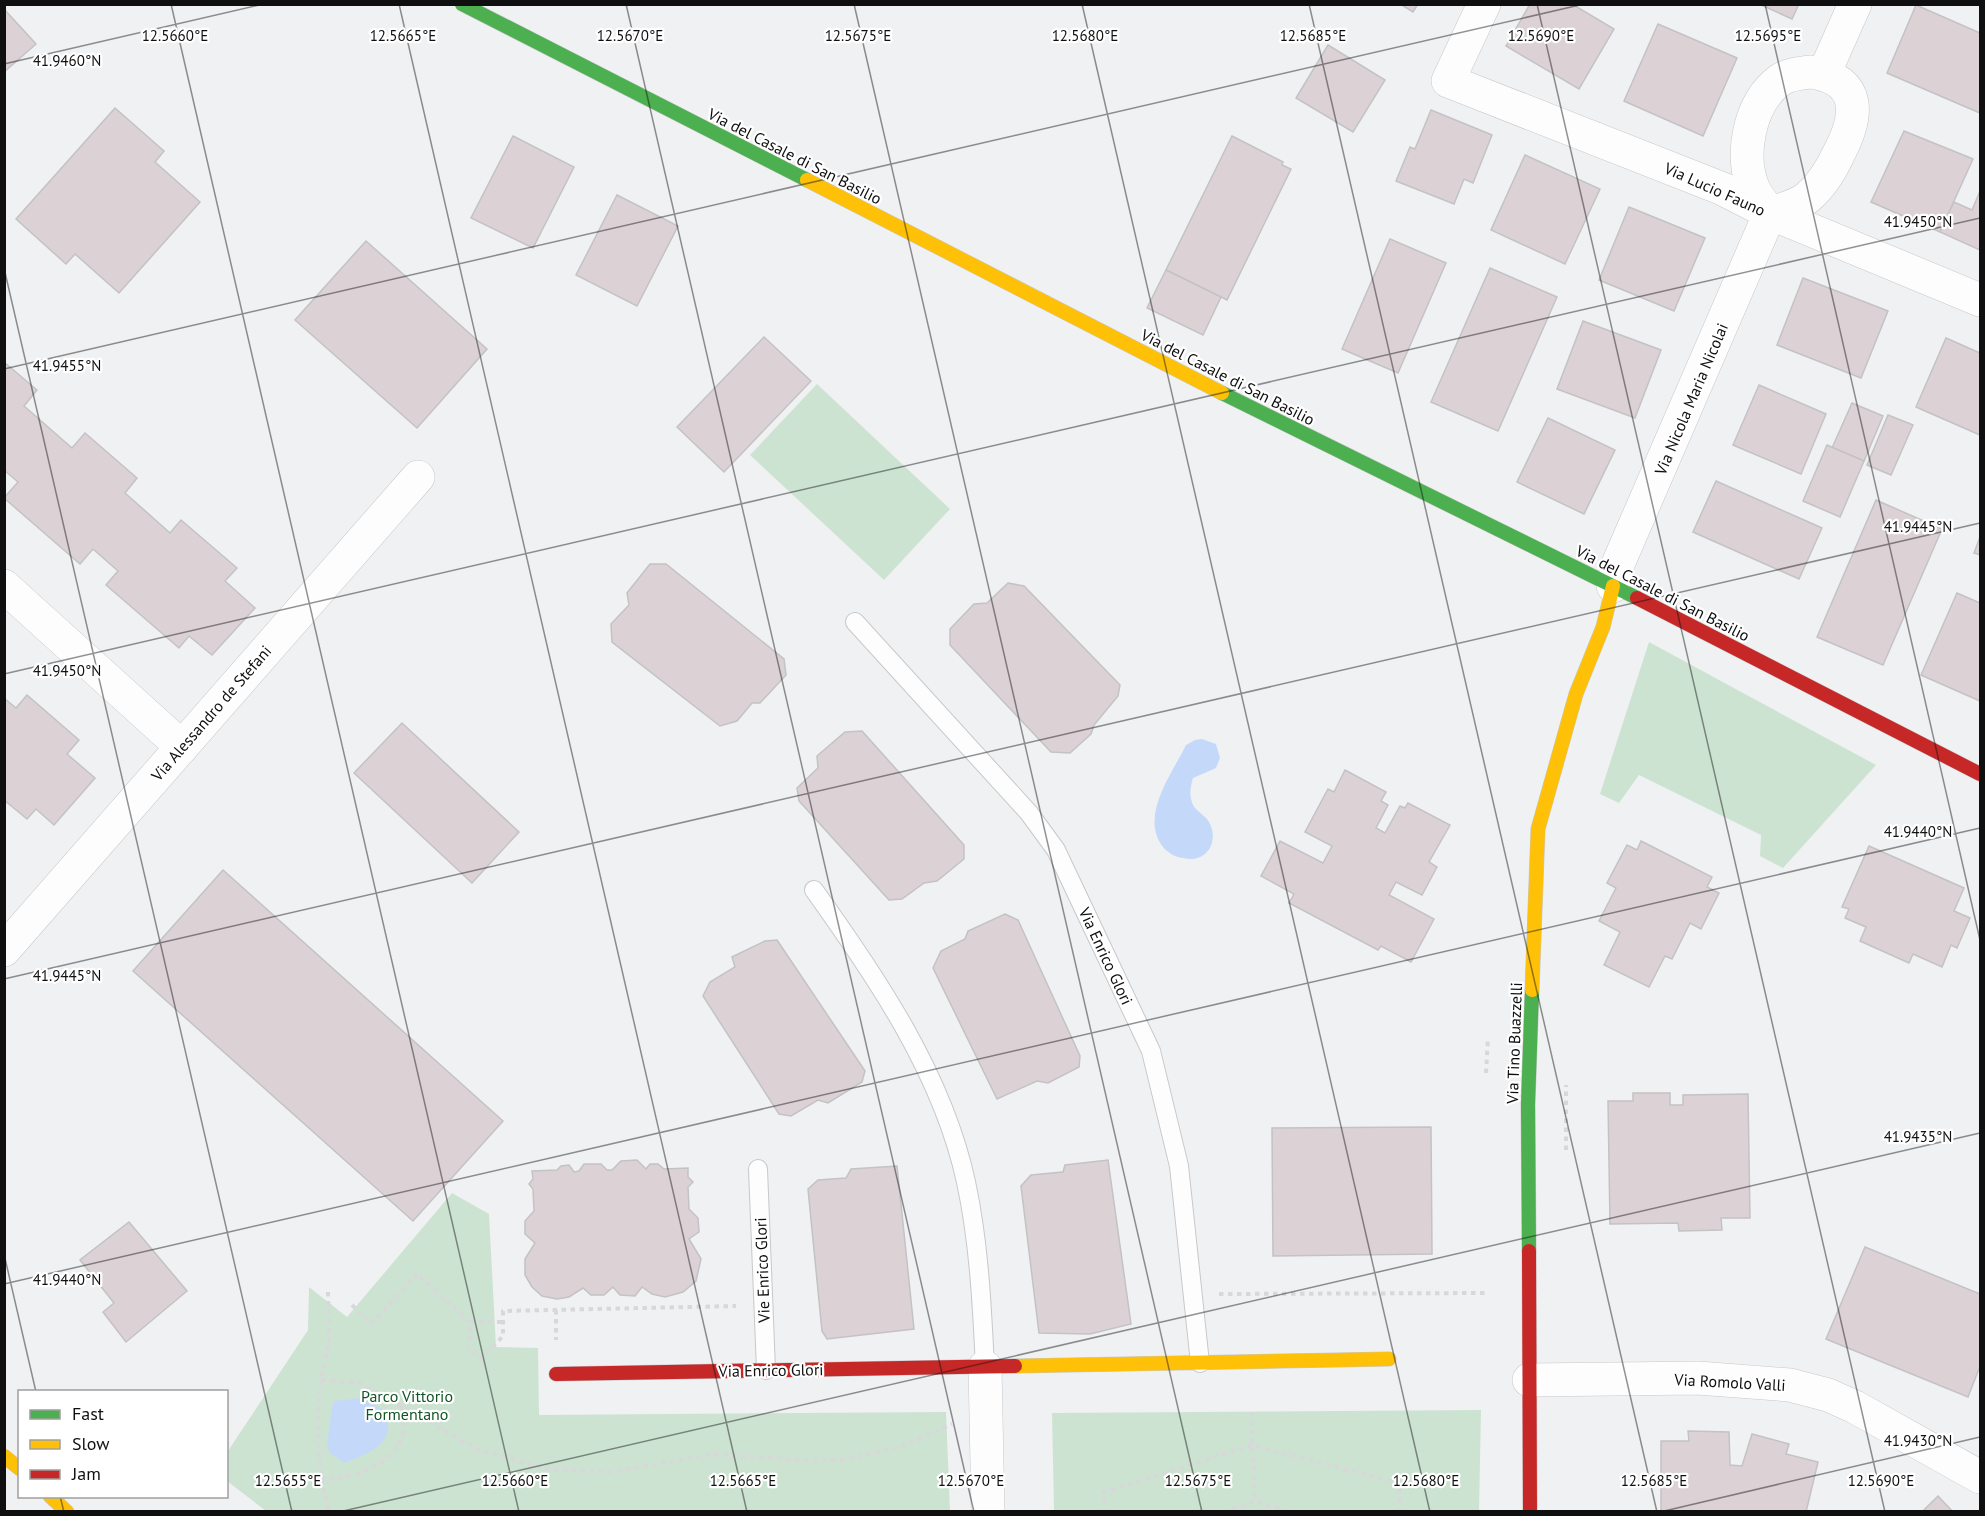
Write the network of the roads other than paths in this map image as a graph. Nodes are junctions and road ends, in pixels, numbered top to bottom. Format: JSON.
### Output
{"nodes":[{"id":1,"x":462,"y":4,"type":"edge"},
{"id":2,"x":1484,"y":4,"type":"edge"},
{"id":3,"x":1854,"y":4,"type":"edge"},
{"id":4,"x":1824,"y":74,"type":"junction"},
{"id":5,"x":1770,"y":213,"type":"junction"},
{"id":6,"x":1980,"y":300,"type":"edge"},
{"id":7,"x":418,"y":477,"type":"dead end"},
{"id":8,"x":4,"y":586,"type":"edge"},
{"id":9,"x":1613,"y":586,"type":"junction"},
{"id":10,"x":855,"y":622,"type":"dead end"},
{"id":11,"x":182,"y":747,"type":"junction"},
{"id":12,"x":1980,"y":774,"type":"edge"},
{"id":13,"x":814,"y":890,"type":"dead end"},
{"id":14,"x":4,"y":950,"type":"edge"},
{"id":15,"x":758,"y":1169,"type":"dead end"},
{"id":16,"x":1389,"y":1359,"type":"dead end"},
{"id":17,"x":1200,"y":1363,"type":"junction"},
{"id":18,"x":985,"y":1367,"type":"junction"},
{"id":19,"x":766,"y":1370,"type":"junction"},
{"id":20,"x":556,"y":1374,"type":"dead end"},
{"id":21,"x":1529,"y":1380,"type":"junction"},
{"id":22,"x":4,"y":1456,"type":"edge"},
{"id":23,"x":18,"y":1467,"type":"edge"},
{"id":24,"x":1980,"y":1477,"type":"edge"},
{"id":25,"x":51,"y":1498,"type":"edge"},
{"id":26,"x":67,"y":1512,"type":"edge"},
{"id":27,"x":988,"y":1512,"type":"edge"},
{"id":28,"x":1530,"y":1512,"type":"edge"}],
"edges":[{"from":1,"to":9,"type":"street","name":"Via del Casale di San Basilio"},
{"from":2,"to":5,"type":"street","name":"Via Lucio Fauno"},
{"from":3,"to":4,"type":"street"},
{"from":4,"to":5,"type":"street"},
{"from":4,"to":5,"type":"street"},
{"from":5,"to":6,"type":"street","name":"Via Lucio Fauno"},
{"from":5,"to":9,"type":"street","name":"Via Nicola Maria Nicolai"},
{"from":7,"to":11,"type":"street","name":"Via Alessandro de Stefani"},
{"from":8,"to":11,"type":"street"},
{"from":9,"to":12,"type":"street","name":"Via del Casale di San Basilio"},
{"from":9,"to":21,"type":"street","name":"Via Tino Buazzelli"},
{"from":10,"to":17,"type":"lane","name":"Via Enrico Glori"},
{"from":11,"to":14,"type":"street","name":"Via Alessandro de Stefani"},
{"from":13,"to":18,"type":"lane"},
{"from":15,"to":19,"type":"lane","name":"Vie Enrico Glori"},
{"from":16,"to":17,"type":"street","name":"Via Enrico Glori"},
{"from":17,"to":18,"type":"street","name":"Via Enrico Glori"},
{"from":18,"to":19,"type":"street","name":"Via Enrico Glori"},
{"from":18,"to":27,"type":"street"},
{"from":19,"to":20,"type":"street","name":"Via Enrico Glori"},
{"from":21,"to":24,"type":"street","name":"Via Romolo Valli"},
{"from":21,"to":28,"type":"street","name":"Via Tino Buazzelli"},
{"from":22,"to":23,"type":"street"},
{"from":25,"to":26,"type":"street"}]}
